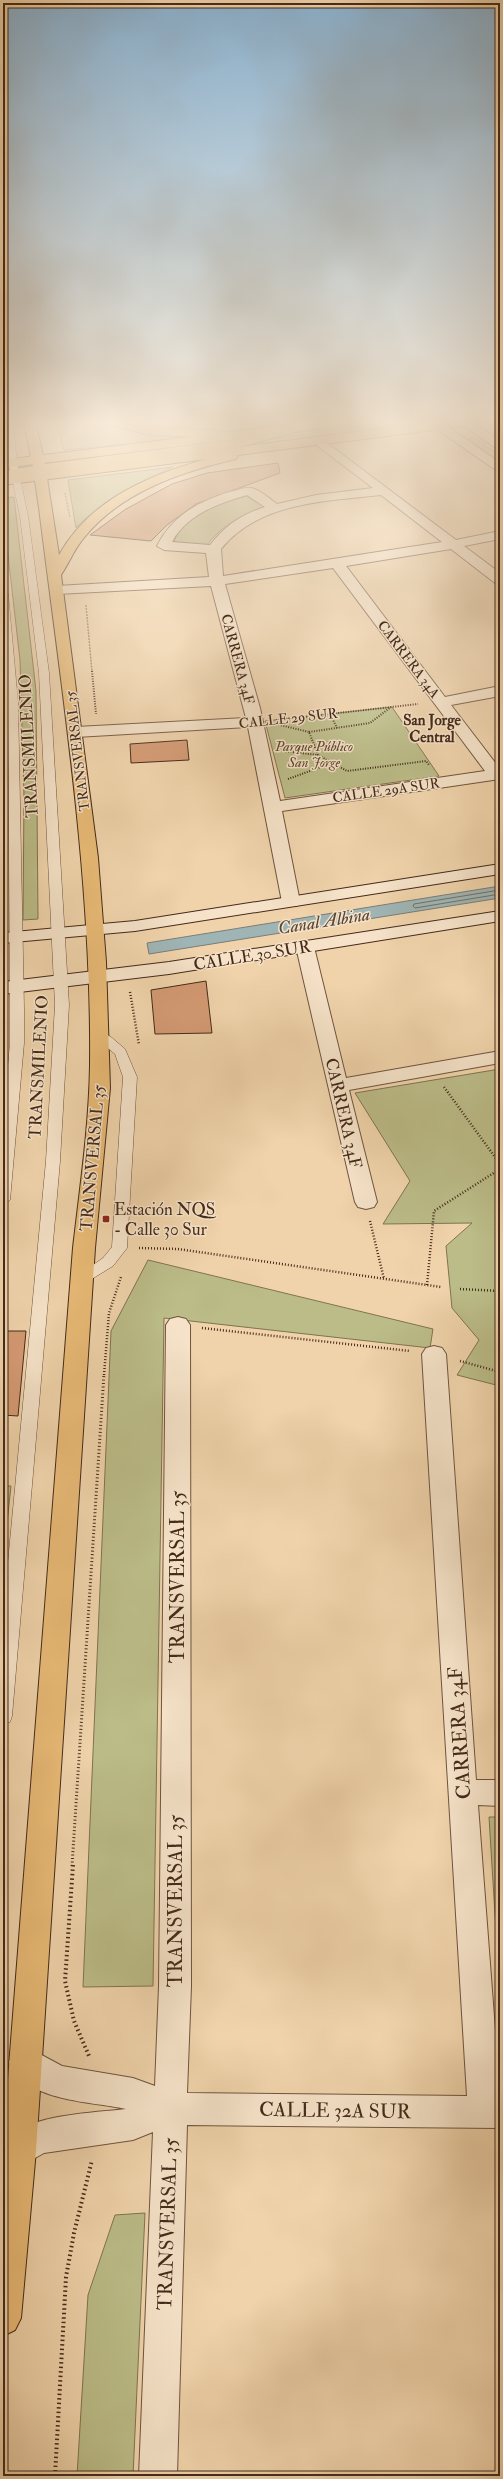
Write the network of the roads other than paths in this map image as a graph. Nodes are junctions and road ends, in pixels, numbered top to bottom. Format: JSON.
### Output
{"nodes":[{"id":1,"x":27,"y":537,"type":"edge"},
{"id":2,"x":51,"y":537,"type":"edge"},
{"id":3,"x":78,"y":537,"type":"edge"},
{"id":4,"x":168,"y":537,"type":"edge"},
{"id":5,"x":225,"y":537,"type":"edge"},
{"id":6,"x":443,"y":537,"type":"edge"},
{"id":7,"x":492,"y":537,"type":"edge"},
{"id":8,"x":454,"y":545,"type":"junction"},
{"id":9,"x":214,"y":549,"type":"junction"},
{"id":10,"x":337,"y":563,"type":"junction"},
{"id":11,"x":55,"y":574,"type":"junction"},
{"id":12,"x":500,"y":580,"type":"edge"},
{"id":13,"x":217,"y":581,"type":"junction"},
{"id":14,"x":57,"y":590,"type":"junction"},
{"id":15,"x":3,"y":593,"type":"edge"},
{"id":16,"x":500,"y":692,"type":"edge"},
{"id":17,"x":441,"y":702,"type":"junction"},
{"id":18,"x":260,"y":721,"type":"junction"},
{"id":19,"x":76,"y":732,"type":"junction"},
{"id":20,"x":498,"y":774,"type":"edge"},
{"id":21,"x":272,"y":806,"type":"junction"},
{"id":22,"x":500,"y":869,"type":"edge"},
{"id":23,"x":291,"y":902,"type":"junction"},
{"id":24,"x":500,"y":916,"type":"edge"},
{"id":25,"x":94,"y":930,"type":"junction"},
{"id":26,"x":57,"y":934,"type":"junction"},
{"id":27,"x":9,"y":938,"type":"edge"},
{"id":28,"x":305,"y":947,"type":"junction"},
{"id":29,"x":97,"y":978,"type":"junction"},
{"id":30,"x":61,"y":983,"type":"junction"},
{"id":31,"x":10,"y":988,"type":"edge"},
{"id":32,"x":99,"y":1035,"type":"junction"},
{"id":33,"x":500,"y":1057,"type":"edge"},
{"id":34,"x":338,"y":1086,"type":"junction"},
{"id":35,"x":3,"y":1200,"type":"edge"},
{"id":36,"x":366,"y":1202,"type":"road end"},
{"id":37,"x":82,"y":1280,"type":"junction"},
{"id":38,"x":178,"y":1325,"type":"road end"},
{"id":39,"x":434,"y":1354,"type":"road end"},
{"id":40,"x":3,"y":1716,"type":"edge"},
{"id":41,"x":462,"y":1792,"type":"junction"},
{"id":42,"x":500,"y":1793,"type":"edge"},
{"id":43,"x":25,"y":2062,"type":"junction"},
{"id":44,"x":171,"y":2109,"type":"junction"},
{"id":45,"x":492,"y":2112,"type":"edge"},
{"id":46,"x":19,"y":2150,"type":"junction"},
{"id":47,"x":3,"y":2318,"type":"edge"},
{"id":48,"x":158,"y":2476,"type":"edge"}],
"edges":[{"from":1,"to":26,"type":"lane","name":"TRANSMILENIO"},
{"from":2,"to":11,"type":"main road","name":"TRANSVERSAL 35"},
{"from":3,"to":11,"type":"main road"},
{"from":4,"to":9,"type":"street"},
{"from":5,"to":9,"type":"street"},
{"from":6,"to":8,"type":"street"},
{"from":7,"to":8,"type":"street"},
{"from":8,"to":10,"type":"street"},
{"from":8,"to":12,"type":"street"},
{"from":9,"to":13,"type":"street","name":"CARRERA 34F"},
{"from":10,"to":13,"type":"street"},
{"from":10,"to":17,"type":"street","name":"CARRERA 34A"},
{"from":11,"to":14,"type":"main road","name":"TRANSVERSAL 35"},
{"from":13,"to":14,"type":"street"},
{"from":13,"to":18,"type":"street","name":"CARRERA 34F"},
{"from":14,"to":19,"type":"main road","name":"TRANSVERSAL 35"},
{"from":15,"to":27,"type":"lane","name":"TRANSMILENIO"},
{"from":16,"to":17,"type":"street"},
{"from":17,"to":20,"type":"street","name":"CARRERA 34A"},
{"from":18,"to":19,"type":"street","name":"CALLE 29 SUR"},
{"from":18,"to":21,"type":"street","name":"CARRERA 34F"},
{"from":19,"to":25,"type":"main road","name":"TRANSVERSAL 35"},
{"from":20,"to":21,"type":"street","name":"CALLE 29A SUR"},
{"from":21,"to":23,"type":"street","name":"CARRERA 34F"},
{"from":22,"to":23,"type":"street"},
{"from":23,"to":25,"type":"street"},
{"from":24,"to":28,"type":"street","name":"CALLE 30 SUR"},
{"from":25,"to":26,"type":"street"},
{"from":25,"to":29,"type":"main road","name":"TRANSVERSAL 35"},
{"from":26,"to":27,"type":"street"},
{"from":26,"to":30,"type":"lane","name":"TRANSMILENIO"},
{"from":27,"to":31,"type":"lane","name":"TRANSMILENIO"},
{"from":28,"to":29,"type":"street","name":"CALLE 30 SUR"},
{"from":28,"to":34,"type":"street","name":"CARRERA 34F"},
{"from":29,"to":30,"type":"street","name":"CALLE 30 SUR"},
{"from":29,"to":32,"type":"main road","name":"TRANSVERSAL 35"},
{"from":30,"to":31,"type":"street","name":"CALLE 30 SUR"},
{"from":30,"to":40,"type":"lane","name":"TRANSMILENIO"},
{"from":31,"to":35,"type":"lane","name":"TRANSMILENIO"},
{"from":32,"to":37,"type":"main road","name":"TRANSVERSAL 35"},
{"from":32,"to":37,"type":"lane","name":"TRANSVERSAL 35"},
{"from":33,"to":34,"type":"street"},
{"from":34,"to":36,"type":"street","name":"CARRERA 34F"},
{"from":37,"to":43,"type":"main road","name":"TRANSVERSAL 35"},
{"from":38,"to":44,"type":"street","name":"TRANSVERSAL 35"},
{"from":39,"to":41,"type":"street","name":"CARRERA 34F"},
{"from":41,"to":42,"type":"street"},
{"from":41,"to":45,"type":"street","name":"CARRERA 34F"},
{"from":43,"to":44,"type":"street"},
{"from":43,"to":46,"type":"main road","name":"TRANSVERSAL 35"},
{"from":44,"to":45,"type":"street","name":"CALLE 32A SUR"},
{"from":44,"to":46,"type":"street"},
{"from":44,"to":48,"type":"street","name":"TRANSVERSAL 35"},
{"from":46,"to":47,"type":"main road","name":"TRANSVERSAL 35"}]}
